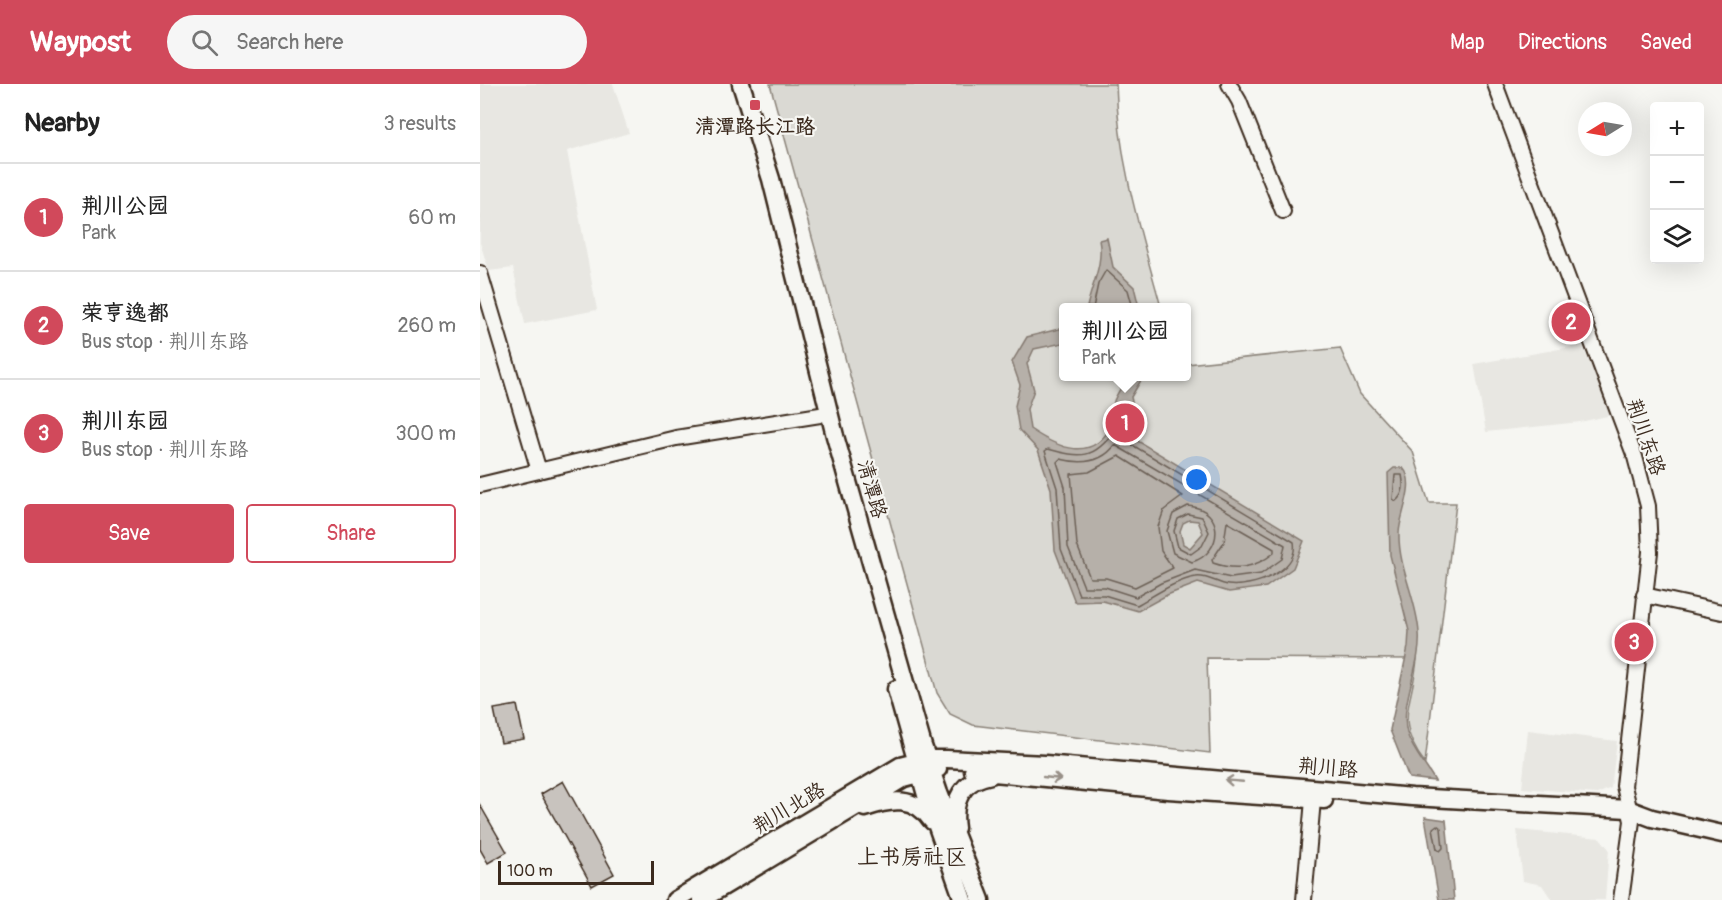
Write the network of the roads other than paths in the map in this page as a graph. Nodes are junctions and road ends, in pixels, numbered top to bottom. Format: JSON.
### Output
{"nodes":[{"id":1,"x":730,"y":84,"type":"edge"},
{"id":2,"x":741,"y":84,"type":"edge"},
{"id":3,"x":1229,"y":84,"type":"edge"},
{"id":4,"x":1495,"y":84,"type":"edge"},
{"id":5,"x":1283,"y":212,"type":"dead end"},
{"id":6,"x":480,"y":273,"type":"edge"},
{"id":7,"x":820,"y":415,"type":"junction"},
{"id":8,"x":539,"y":471,"type":"junction"},
{"id":9,"x":480,"y":485,"type":"edge"},
{"id":10,"x":1644,"y":595,"type":"junction"},
{"id":11,"x":1722,"y":612,"type":"edge"},
{"id":12,"x":915,"y":717,"type":"junction"},
{"id":13,"x":923,"y":766,"type":"junction"},
{"id":14,"x":1000,"y":767,"type":"junction"},
{"id":15,"x":1313,"y":800,"type":"junction"},
{"id":16,"x":1630,"y":815,"type":"junction"},
{"id":17,"x":838,"y":817,"type":"junction"},
{"id":18,"x":938,"y":830,"type":"junction"},
{"id":19,"x":1722,"y":834,"type":"edge"},
{"id":20,"x":959,"y":844,"type":"junction"},
{"id":21,"x":1722,"y":845,"type":"edge"},
{"id":22,"x":675,"y":900,"type":"edge"},
{"id":23,"x":701,"y":900,"type":"edge"},
{"id":24,"x":963,"y":900,"type":"edge"},
{"id":25,"x":981,"y":900,"type":"edge"},
{"id":26,"x":1305,"y":900,"type":"edge"},
{"id":27,"x":1621,"y":900,"type":"edge"}],
"edges":[{"from":1,"to":7,"type":"main road","name":"清潭路"},
{"from":2,"to":12,"type":"main road","name":"清潭路"},
{"from":3,"to":5,"type":"street"},
{"from":4,"to":10,"type":"street","name":"荆川东路"},
{"from":6,"to":8,"type":"street"},
{"from":7,"to":8,"type":"street"},
{"from":7,"to":13,"type":"main road","name":"清潭路"},
{"from":8,"to":9,"type":"street"},
{"from":10,"to":11,"type":"street"},
{"from":10,"to":16,"type":"street","name":"荆川东路"},
{"from":12,"to":13,"type":"main road","name":"清潭路"},
{"from":12,"to":14,"type":"main road"},
{"from":13,"to":14,"type":"main road","name":"荆川路"},
{"from":13,"to":17,"type":"main road","name":"荆川北路"},
{"from":13,"to":18,"type":"main road","name":"清潭路"},
{"from":13,"to":20,"type":"main road","name":"清潭路"},
{"from":13,"to":22,"type":"main road","name":"荆川北路"},
{"from":14,"to":15,"type":"main road","name":"荆川路","one_way":true},
{"from":16,"to":14,"type":"main road","name":"荆川路","one_way":true},
{"from":14,"to":20,"type":"main road"},
{"from":15,"to":16,"type":"main road","name":"荆川路"},
{"from":15,"to":26,"type":"street"},
{"from":16,"to":19,"type":"main road","name":"荆川路"},
{"from":16,"to":21,"type":"main road","name":"荆川路"},
{"from":16,"to":27,"type":"street","name":"荆川东路"},
{"from":17,"to":18,"type":"main road"},
{"from":17,"to":23,"type":"main road","name":"荆川北路"},
{"from":18,"to":24,"type":"main road","name":"清潭路"},
{"from":20,"to":25,"type":"main road","name":"清潭路"}]}
